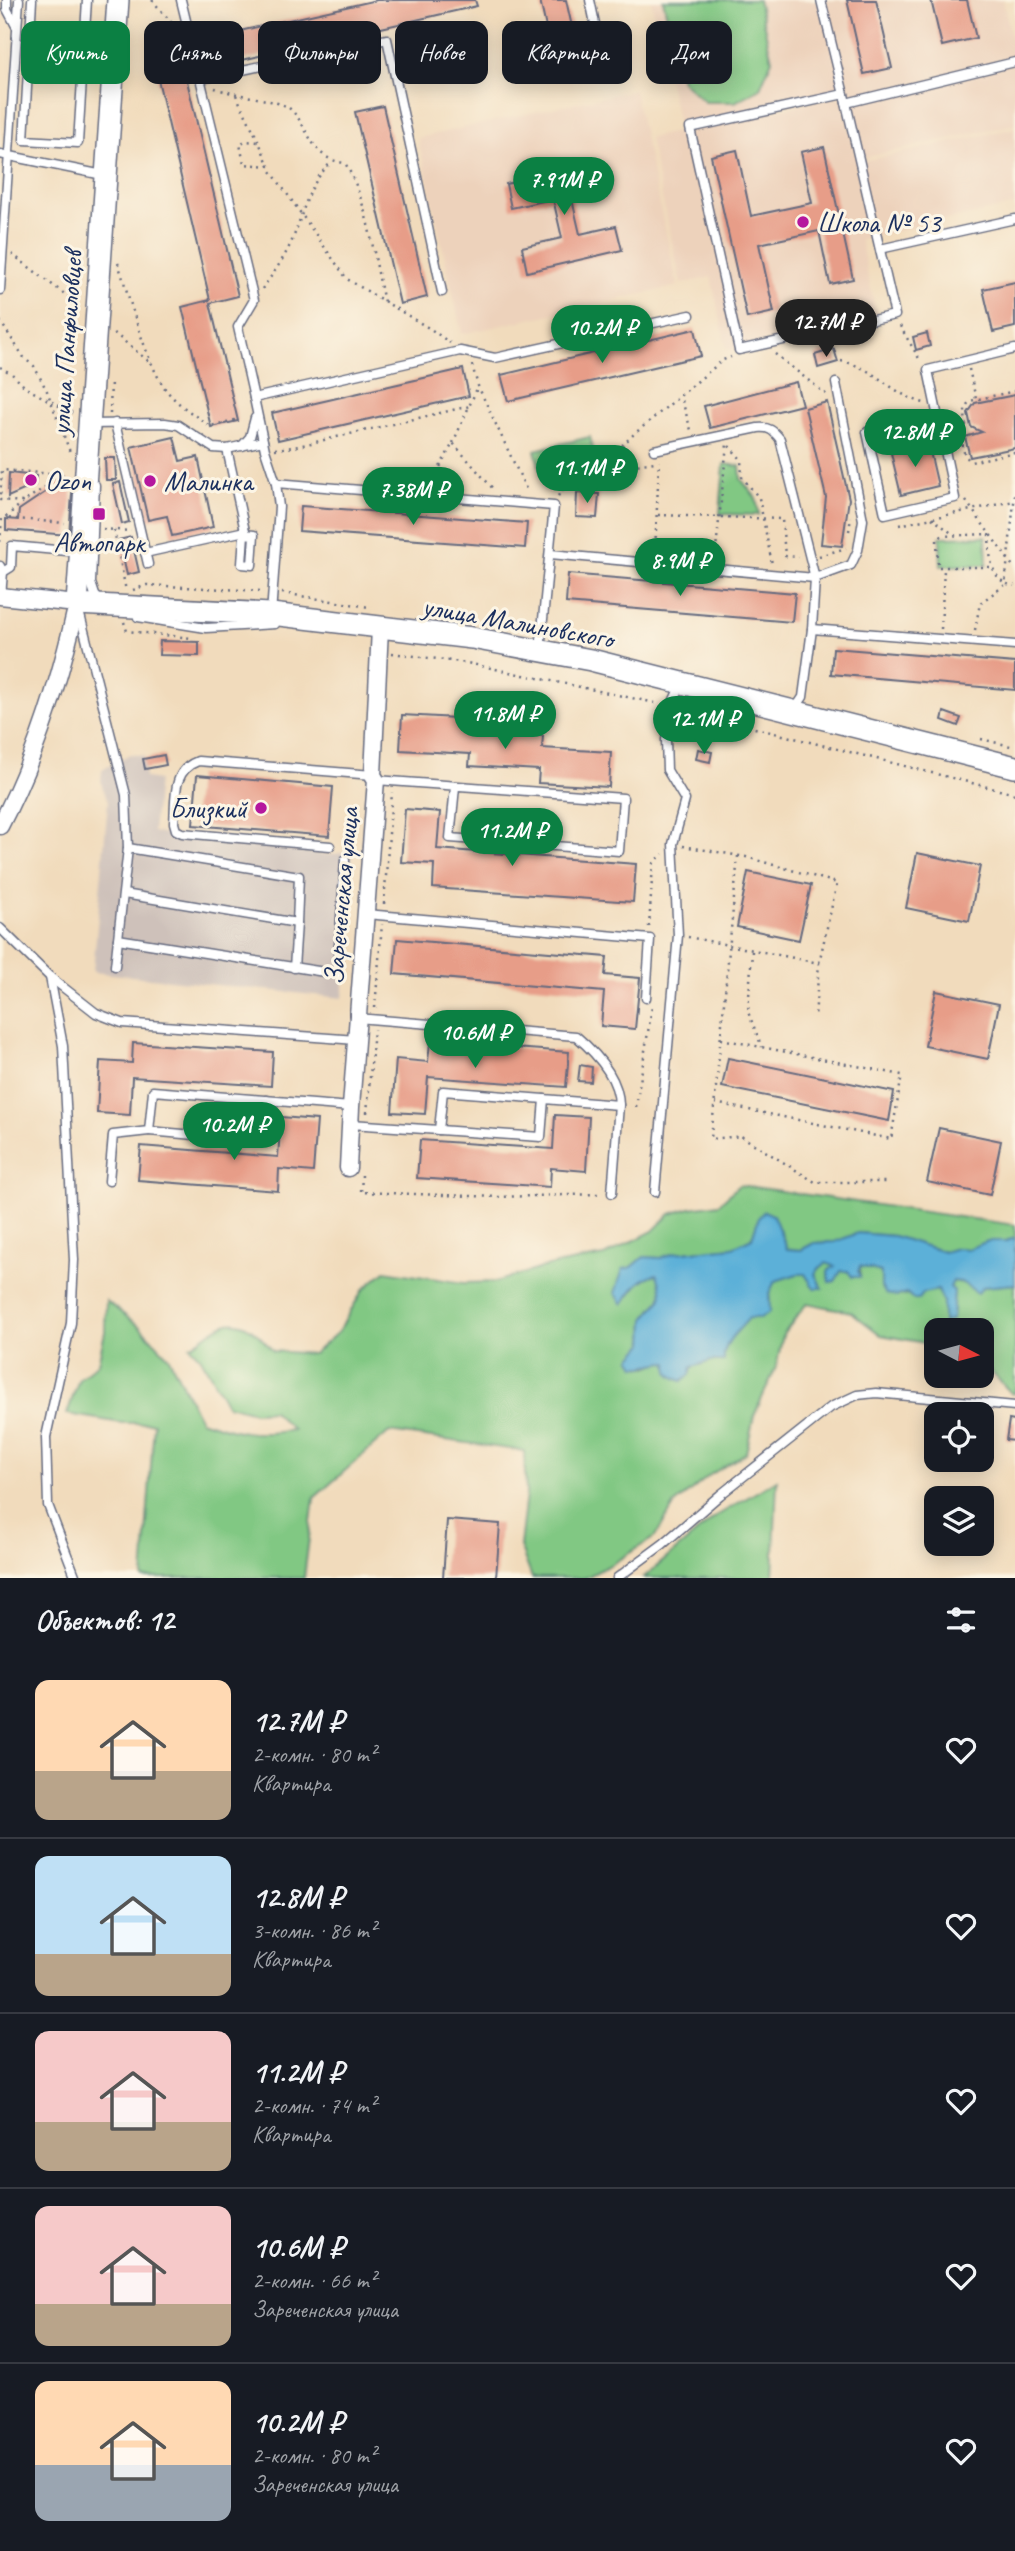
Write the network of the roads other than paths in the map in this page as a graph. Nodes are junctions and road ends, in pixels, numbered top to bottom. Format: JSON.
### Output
{"nodes":[{"id":1,"x":8,"y":0,"type":"edge"},
{"id":2,"x":19,"y":0,"type":"edge"},
{"id":3,"x":32,"y":0,"type":"edge"},
{"id":4,"x":87,"y":0,"type":"edge"},
{"id":5,"x":118,"y":0,"type":"edge"},
{"id":6,"x":181,"y":0,"type":"edge"},
{"id":7,"x":590,"y":0,"type":"edge"},
{"id":8,"x":821,"y":0,"type":"edge"},
{"id":9,"x":186,"y":21,"type":"edge"},
{"id":10,"x":594,"y":21,"type":"edge"},
{"id":11,"x":17,"y":29,"type":"junction"},
{"id":12,"x":1015,"y":62,"type":"edge"},
{"id":13,"x":244,"y":70,"type":"edge"},
{"id":14,"x":202,"y":84,"type":"edge"},
{"id":15,"x":845,"y":98,"type":"junction"},
{"id":16,"x":4,"y":156,"type":"edge"},
{"id":17,"x":106,"y":176,"type":"junction"},
{"id":18,"x":1015,"y":219,"type":"edge"},
{"id":19,"x":1,"y":248,"type":"edge"},
{"id":20,"x":880,"y":250,"type":"junction"},
{"id":21,"x":0,"y":290,"type":"edge"},
{"id":22,"x":442,"y":292,"type":"dead end"},
{"id":23,"x":690,"y":315,"type":"dead end"},
{"id":24,"x":1015,"y":349,"type":"edge"},
{"id":25,"x":836,"y":383,"type":"dead end"},
{"id":26,"x":254,"y":398,"type":"junction"},
{"id":27,"x":257,"y":412,"type":"junction"},
{"id":28,"x":937,"y":416,"type":"junction"},
{"id":29,"x":101,"y":424,"type":"junction"},
{"id":30,"x":264,"y":445,"type":"junction"},
{"id":31,"x":242,"y":446,"type":"junction"},
{"id":32,"x":227,"y":449,"type":"junction"},
{"id":33,"x":654,"y":450,"type":"dead end"},
{"id":34,"x":276,"y":484,"type":"junction"},
{"id":35,"x":81,"y":552,"type":"junction"},
{"id":36,"x":145,"y":553,"type":"junction"},
{"id":37,"x":550,"y":554,"type":"junction"},
{"id":38,"x":148,"y":564,"type":"dead end"},
{"id":39,"x":1,"y":569,"type":"edge"},
{"id":40,"x":815,"y":578,"type":"junction"},
{"id":41,"x":1,"y":596,"type":"edge"},
{"id":42,"x":77,"y":604,"type":"junction"},
{"id":43,"x":104,"y":605,"type":"junction"},
{"id":44,"x":271,"y":614,"type":"junction"},
{"id":45,"x":326,"y":621,"type":"junction"},
{"id":46,"x":380,"y":628,"type":"junction"},
{"id":47,"x":812,"y":629,"type":"junction"},
{"id":48,"x":1015,"y":645,"type":"edge"},
{"id":49,"x":540,"y":650,"type":"junction"},
{"id":50,"x":682,"y":683,"type":"junction"},
{"id":51,"x":794,"y":711,"type":"junction"},
{"id":52,"x":1015,"y":767,"type":"edge"},
{"id":53,"x":380,"y":779,"type":"junction"},
{"id":54,"x":455,"y":787,"type":"junction"},
{"id":55,"x":0,"y":826,"type":"edge"},
{"id":56,"x":330,"y":846,"type":"dead end"},
{"id":57,"x":128,"y":848,"type":"junction"},
{"id":58,"x":345,"y":860,"type":"dead end"},
{"id":59,"x":124,"y":894,"type":"junction"},
{"id":60,"x":366,"y":914,"type":"junction"},
{"id":61,"x":297,"y":923,"type":"junction"},
{"id":62,"x":0,"y":928,"type":"edge"},
{"id":63,"x":118,"y":939,"type":"junction"},
{"id":64,"x":115,"y":966,"type":"dead end"},
{"id":65,"x":294,"y":968,"type":"junction"},
{"id":66,"x":50,"y":977,"type":"junction"},
{"id":67,"x":649,"y":1001,"type":"road end"},
{"id":68,"x":357,"y":1017,"type":"junction"},
{"id":69,"x":357,"y":1040,"type":"junction"},
{"id":70,"x":544,"y":1099,"type":"junction"},
{"id":71,"x":266,"y":1100,"type":"junction"},
{"id":72,"x":619,"y":1105,"type":"junction"},
{"id":73,"x":351,"y":1107,"type":"junction"},
{"id":74,"x":358,"y":1124,"type":"junction"},
{"id":75,"x":439,"y":1130,"type":"junction"},
{"id":76,"x":149,"y":1131,"type":"junction"},
{"id":77,"x":356,"y":1166,"type":"road end"},
{"id":78,"x":109,"y":1181,"type":"dead end"},
{"id":79,"x":655,"y":1192,"type":"dead end"},
{"id":80,"x":611,"y":1193,"type":"road end"},
{"id":81,"x":1015,"y":1406,"type":"edge"},
{"id":82,"x":76,"y":1578,"type":"edge"},
{"id":83,"x":617,"y":1578,"type":"edge"}],
"edges":[{"from":1,"to":11,"type":"lane"},
{"from":2,"to":11,"type":"lane"},
{"from":3,"to":4,"type":"lane"},
{"from":5,"to":17,"type":"street","name":"улица Панфиловцев"},
{"from":6,"to":9,"type":"lane"},
{"from":7,"to":10,"type":"lane"},
{"from":8,"to":15,"type":"lane"},
{"from":11,"to":16,"type":"lane"},
{"from":12,"to":15,"type":"lane"},
{"from":13,"to":22,"type":"lane"},
{"from":14,"to":26,"type":"lane"},
{"from":15,"to":20,"type":"lane"},
{"from":15,"to":20,"type":"lane"},
{"from":16,"to":17,"type":"lane"},
{"from":16,"to":19,"type":"lane"},
{"from":17,"to":29,"type":"street","name":"улица Панфиловцев"},
{"from":18,"to":20,"type":"lane"},
{"from":19,"to":21,"type":"lane"},
{"from":23,"to":26,"type":"lane"},
{"from":24,"to":28,"type":"lane"},
{"from":25,"to":40,"type":"lane"},
{"from":26,"to":27,"type":"lane"},
{"from":27,"to":30,"type":"lane"},
{"from":27,"to":31,"type":"lane"},
{"from":28,"to":28,"type":"lane"},
{"from":29,"to":32,"type":"lane"},
{"from":29,"to":35,"type":"street","name":"улица Панфиловцев"},
{"from":29,"to":36,"type":"lane"},
{"from":29,"to":43,"type":"lane"},
{"from":30,"to":31,"type":"lane"},
{"from":30,"to":34,"type":"lane"},
{"from":31,"to":32,"type":"lane"},
{"from":32,"to":36,"type":"lane"},
{"from":33,"to":40,"type":"lane"},
{"from":34,"to":37,"type":"lane"},
{"from":34,"to":44,"type":"lane"},
{"from":35,"to":39,"type":"lane"},
{"from":35,"to":42,"type":"street"},
{"from":36,"to":38,"type":"lane"},
{"from":37,"to":40,"type":"lane"},
{"from":37,"to":49,"type":"lane"},
{"from":39,"to":41,"type":"lane"},
{"from":40,"to":47,"type":"lane"},
{"from":41,"to":42,"type":"street","name":"улица Малиновского"},
{"from":42,"to":43,"type":"street","name":"улица Малиновского"},
{"from":42,"to":55,"type":"street"},
{"from":42,"to":57,"type":"lane"},
{"from":43,"to":44,"type":"street","name":"улица Малиновского"},
{"from":43,"to":45,"type":"lane"},
{"from":44,"to":45,"type":"street","name":"улица Малиновского"},
{"from":45,"to":46,"type":"street","name":"улица Малиновского"},
{"from":46,"to":49,"type":"street","name":"улица Малиновского"},
{"from":46,"to":53,"type":"street","name":"Зареченская улица"},
{"from":47,"to":48,"type":"lane"},
{"from":47,"to":51,"type":"lane"},
{"from":49,"to":50,"type":"street","name":"улица Малиновского"},
{"from":50,"to":51,"type":"street","name":"улица Малиновского"},
{"from":50,"to":79,"type":"lane"},
{"from":51,"to":52,"type":"street","name":"улица Малиновского"},
{"from":53,"to":54,"type":"lane"},
{"from":53,"to":56,"type":"lane"},
{"from":53,"to":60,"type":"street","name":"Зареченская улица"},
{"from":54,"to":54,"type":"lane"},
{"from":57,"to":59,"type":"lane"},
{"from":57,"to":61,"type":"lane"},
{"from":58,"to":65,"type":"lane"},
{"from":59,"to":61,"type":"lane"},
{"from":59,"to":63,"type":"lane"},
{"from":60,"to":67,"type":"lane"},
{"from":60,"to":68,"type":"street","name":"Зареченская улица"},
{"from":61,"to":65,"type":"lane"},
{"from":62,"to":66,"type":"lane"},
{"from":63,"to":64,"type":"lane"},
{"from":63,"to":65,"type":"lane"},
{"from":66,"to":69,"type":"lane"},
{"from":66,"to":82,"type":"lane"},
{"from":68,"to":69,"type":"street","name":"Зареченская улица"},
{"from":68,"to":72,"type":"lane"},
{"from":69,"to":73,"type":"street","name":"Зареченская улица"},
{"from":70,"to":72,"type":"lane"},
{"from":70,"to":75,"type":"lane"},
{"from":70,"to":75,"type":"lane"},
{"from":71,"to":73,"type":"lane"},
{"from":71,"to":76,"type":"lane"},
{"from":71,"to":76,"type":"lane"},
{"from":72,"to":80,"type":"lane"},
{"from":73,"to":74,"type":"street","name":"Зареченская улица"},
{"from":74,"to":75,"type":"lane"},
{"from":74,"to":77,"type":"street","name":"Зареченская улица"},
{"from":76,"to":78,"type":"lane"},
{"from":81,"to":83,"type":"lane"}]}
